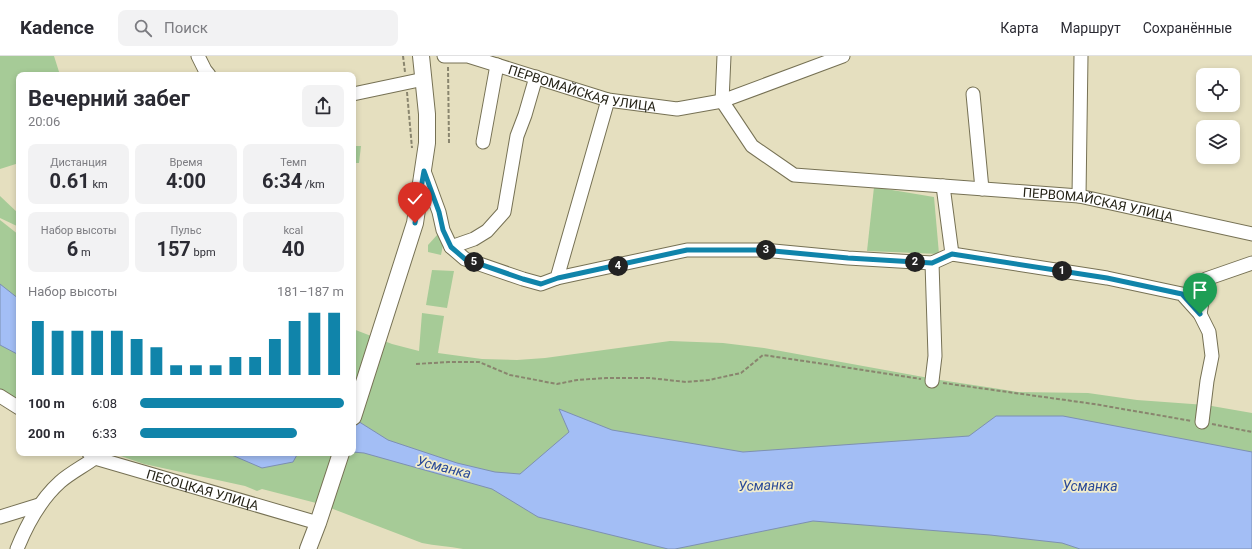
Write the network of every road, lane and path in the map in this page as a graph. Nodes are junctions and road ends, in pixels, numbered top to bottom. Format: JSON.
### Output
{"nodes":[{"id":1,"x":198,"y":56,"type":"edge"},
{"id":2,"x":403,"y":56,"type":"edge"},
{"id":3,"x":421,"y":56,"type":"edge"},
{"id":4,"x":444,"y":56,"type":"edge"},
{"id":5,"x":448,"y":56,"type":"edge"},
{"id":6,"x":724,"y":56,"type":"edge"},
{"id":7,"x":843,"y":56,"type":"edge"},
{"id":8,"x":1082,"y":56,"type":"edge"},
{"id":9,"x":497,"y":65,"type":"junction"},
{"id":10,"x":207,"y":72,"type":"edge"},
{"id":11,"x":536,"y":77,"type":"junction"},
{"id":12,"x":424,"y":79,"type":"junction"},
{"id":13,"x":406,"y":83,"type":"junction"},
{"id":14,"x":356,"y":93,"type":"edge"},
{"id":15,"x":973,"y":94,"type":"dead end"},
{"id":16,"x":608,"y":100,"type":"junction"},
{"id":17,"x":722,"y":101,"type":"junction"},
{"id":18,"x":483,"y":142,"type":"dead end"},
{"id":19,"x":449,"y":144,"type":"dead end"},
{"id":20,"x":412,"y":149,"type":"dead end"},
{"id":21,"x":424,"y":171,"type":"junction"},
{"id":22,"x":943,"y":186,"type":"junction"},
{"id":23,"x":982,"y":189,"type":"junction"},
{"id":24,"x":1079,"y":196,"type":"junction"},
{"id":25,"x":1252,"y":234,"type":"edge"},
{"id":26,"x":451,"y":247,"type":"junction"},
{"id":27,"x":952,"y":254,"type":"junction"},
{"id":28,"x":932,"y":263,"type":"junction"},
{"id":29,"x":1252,"y":263,"type":"edge"},
{"id":30,"x":558,"y":278,"type":"junction"},
{"id":31,"x":1200,"y":314,"type":"junction"},
{"id":32,"x":416,"y":364,"type":"dead end"},
{"id":33,"x":932,"y":381,"type":"junction"},
{"id":34,"x":0,"y":396,"type":"edge"},
{"id":35,"x":16,"y":406,"type":"edge"},
{"id":36,"x":356,"y":408,"type":"edge"},
{"id":37,"x":1202,"y":422,"type":"junction"},
{"id":38,"x":1252,"y":432,"type":"edge"},
{"id":39,"x":340,"y":456,"type":"edge"},
{"id":40,"x":95,"y":457,"type":"edge"},
{"id":41,"x":39,"y":505,"type":"junction"},
{"id":42,"x":0,"y":517,"type":"edge"},
{"id":43,"x":320,"y":518,"type":"junction"},
{"id":44,"x":17,"y":549,"type":"edge"},
{"id":45,"x":308,"y":549,"type":"edge"}],
"edges":[{"from":1,"to":10,"type":"street"},
{"from":2,"to":13,"type":"path"},
{"from":3,"to":12,"type":"main road"},
{"from":4,"to":5,"type":"street","name":"ПЕРВОМАЙСКАЯ УЛИЦА"},
{"from":5,"to":9,"type":"street","name":"ПЕРВОМАЙСКАЯ УЛИЦА"},
{"from":5,"to":19,"type":"path"},
{"from":6,"to":17,"type":"street"},
{"from":7,"to":17,"type":"street","name":"ПЕРВОМАЙСКАЯ УЛИЦА"},
{"from":8,"to":24,"type":"street"},
{"from":9,"to":11,"type":"street","name":"ПЕРВОМАЙСКАЯ УЛИЦА"},
{"from":9,"to":18,"type":"street"},
{"from":11,"to":16,"type":"street","name":"ПЕРВОМАЙСКАЯ УЛИЦА"},
{"from":11,"to":26,"type":"street"},
{"from":12,"to":13,"type":"street"},
{"from":12,"to":21,"type":"main road"},
{"from":13,"to":14,"type":"street"},
{"from":13,"to":20,"type":"path"},
{"from":15,"to":23,"type":"street"},
{"from":16,"to":17,"type":"street","name":"ПЕРВОМАЙСКАЯ УЛИЦА"},
{"from":16,"to":30,"type":"street"},
{"from":17,"to":22,"type":"street","name":"ПЕРВОМАЙСКАЯ УЛИЦА"},
{"from":21,"to":26,"type":"street"},
{"from":21,"to":36,"type":"main road"},
{"from":22,"to":23,"type":"street","name":"ПЕРВОМАЙСКАЯ УЛИЦА"},
{"from":22,"to":27,"type":"street"},
{"from":23,"to":24,"type":"street","name":"ПЕРВОМАЙСКАЯ УЛИЦА"},
{"from":24,"to":25,"type":"street","name":"ПЕРВОМАЙСКАЯ УЛИЦА"},
{"from":26,"to":30,"type":"street"},
{"from":27,"to":28,"type":"street"},
{"from":27,"to":31,"type":"street"},
{"from":28,"to":30,"type":"street"},
{"from":28,"to":33,"type":"street"},
{"from":29,"to":31,"type":"street"},
{"from":31,"to":37,"type":"street"},
{"from":32,"to":33,"type":"path"},
{"from":33,"to":37,"type":"path"},
{"from":34,"to":35,"type":"street"},
{"from":37,"to":38,"type":"path"},
{"from":39,"to":43,"type":"main road"},
{"from":40,"to":41,"type":"street"},
{"from":40,"to":43,"type":"street","name":"ПЕСОЦКАЯ УЛИЦА"},
{"from":41,"to":42,"type":"street"},
{"from":41,"to":44,"type":"street"},
{"from":43,"to":45,"type":"main road"}]}
